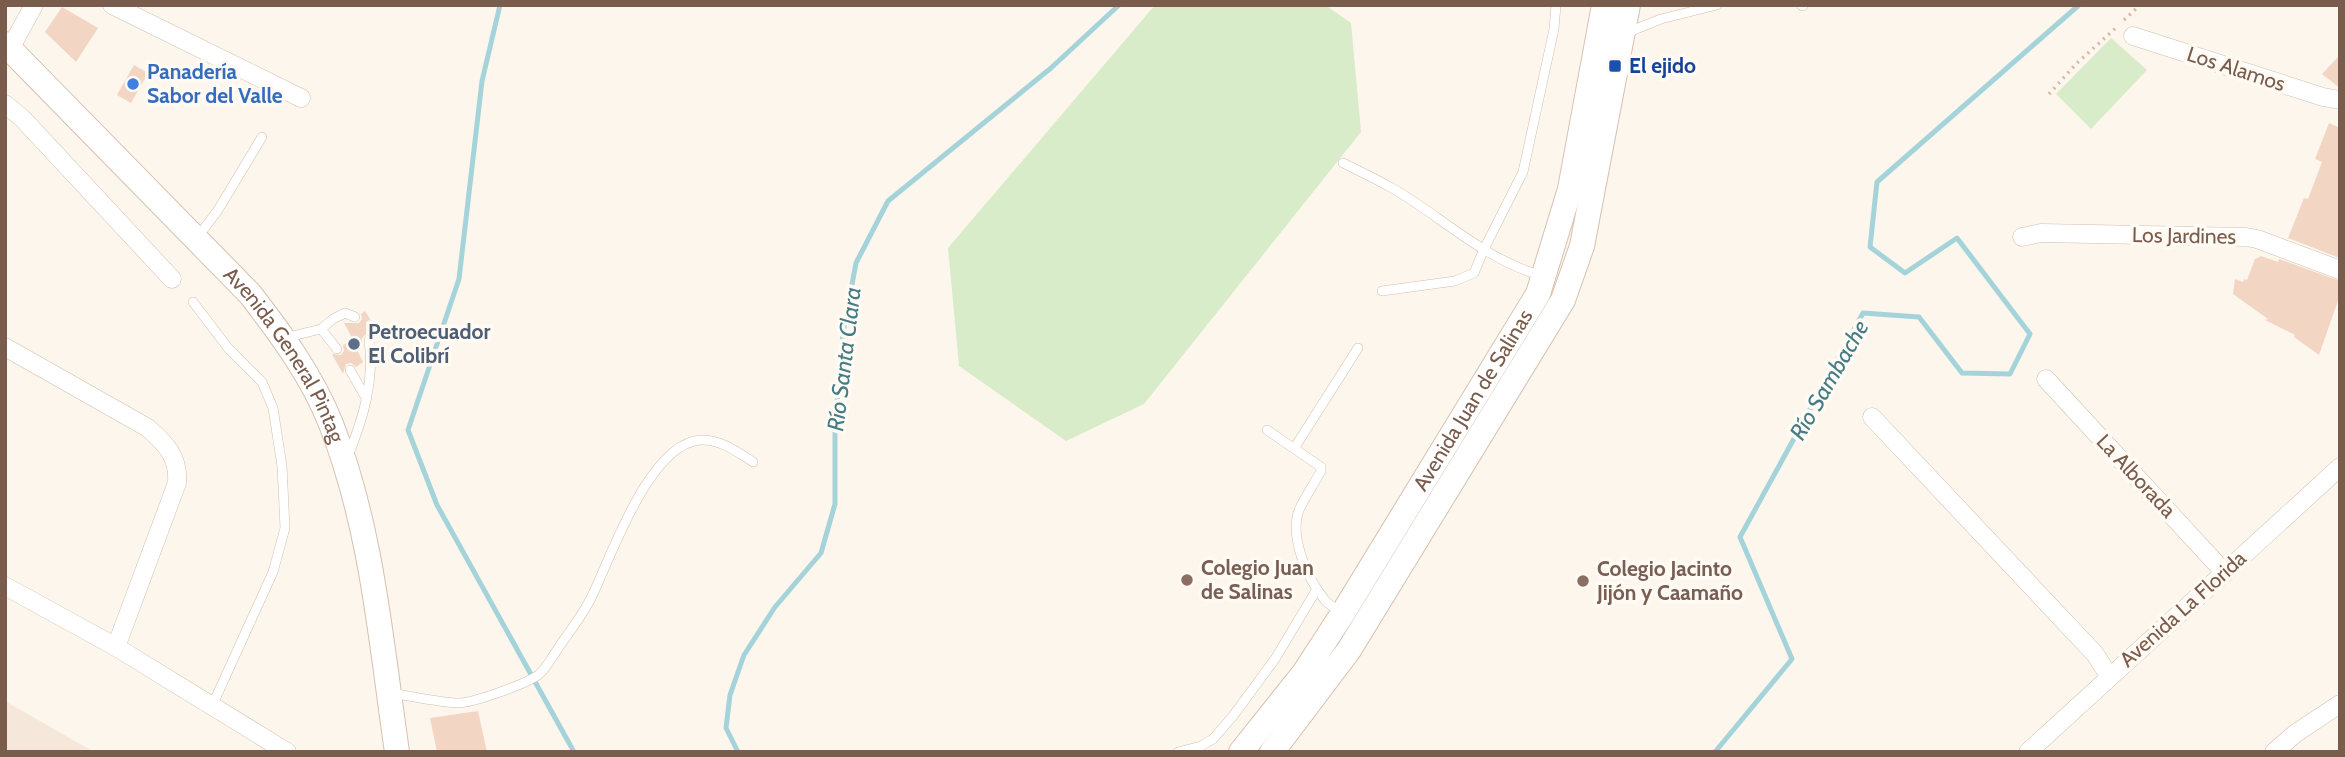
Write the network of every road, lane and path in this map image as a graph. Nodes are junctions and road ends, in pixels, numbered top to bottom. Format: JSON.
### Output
{"nodes":[{"id":1,"x":34,"y":5,"type":"edge"},
{"id":2,"x":112,"y":5,"type":"edge"},
{"id":3,"x":1556,"y":5,"type":"edge"},
{"id":4,"x":1604,"y":5,"type":"edge"},
{"id":5,"x":1628,"y":5,"type":"edge"},
{"id":6,"x":1717,"y":5,"type":"edge"},
{"id":7,"x":2140,"y":5,"type":"edge"},
{"id":8,"x":1621,"y":34,"type":"junction"},
{"id":9,"x":2133,"y":36,"type":"dead end"},
{"id":10,"x":8,"y":47,"type":"edge"},
{"id":11,"x":2049,"y":94,"type":"dead end"},
{"id":12,"x":301,"y":99,"type":"dead end"},
{"id":13,"x":2340,"y":100,"type":"edge"},
{"id":14,"x":5,"y":104,"type":"edge"},
{"id":15,"x":262,"y":138,"type":"dead end"},
{"id":16,"x":1343,"y":163,"type":"dead end"},
{"id":17,"x":2022,"y":237,"type":"dead end"},
{"id":18,"x":196,"y":239,"type":"junction"},
{"id":19,"x":1484,"y":249,"type":"junction"},
{"id":20,"x":2340,"y":270,"type":"edge"},
{"id":21,"x":1544,"y":276,"type":"junction"},
{"id":22,"x":172,"y":279,"type":"dead end"},
{"id":23,"x":1382,"y":291,"type":"dead end"},
{"id":24,"x":193,"y":302,"type":"dead end"},
{"id":25,"x":355,"y":317,"type":"dead end"},
{"id":26,"x":321,"y":329,"type":"junction"},
{"id":27,"x":283,"y":338,"type":"junction"},
{"id":28,"x":369,"y":340,"type":"dead end"},
{"id":29,"x":5,"y":347,"type":"edge"},
{"id":30,"x":1358,"y":348,"type":"dead end"},
{"id":31,"x":337,"y":349,"type":"dead end"},
{"id":32,"x":350,"y":370,"type":"dead end"},
{"id":33,"x":2046,"y":379,"type":"dead end"},
{"id":34,"x":366,"y":398,"type":"junction"},
{"id":35,"x":1872,"y":417,"type":"dead end"},
{"id":36,"x":1267,"y":430,"type":"dead end"},
{"id":37,"x":1295,"y":447,"type":"junction"},
{"id":38,"x":753,"y":462,"type":"dead end"},
{"id":39,"x":345,"y":464,"type":"junction"},
{"id":40,"x":2340,"y":467,"type":"edge"},
{"id":41,"x":2225,"y":573,"type":"junction"},
{"id":42,"x":5,"y":586,"type":"edge"},
{"id":43,"x":1317,"y":589,"type":"junction"},
{"id":44,"x":1353,"y":620,"type":"junction"},
{"id":45,"x":116,"y":647,"type":"junction"},
{"id":46,"x":2109,"y":676,"type":"junction"},
{"id":47,"x":388,"y":692,"type":"junction"},
{"id":48,"x":2340,"y":704,"type":"edge"},
{"id":49,"x":212,"y":706,"type":"junction"},
{"id":50,"x":286,"y":752,"type":"edge"},
{"id":51,"x":397,"y":752,"type":"edge"},
{"id":52,"x":1178,"y":752,"type":"edge"},
{"id":53,"x":1241,"y":752,"type":"edge"},
{"id":54,"x":1272,"y":752,"type":"edge"},
{"id":55,"x":2028,"y":752,"type":"edge"},
{"id":56,"x":2274,"y":752,"type":"edge"}],
"edges":[{"from":1,"to":10,"type":"street"},
{"from":2,"to":12,"type":"street"},
{"from":3,"to":19,"type":"lane"},
{"from":4,"to":21,"type":"main road","name":"Avenida Juan de Salinas"},
{"from":5,"to":8,"type":"main road","name":"Avenida Juan de Salinas"},
{"from":6,"to":8,"type":"lane"},
{"from":7,"to":11,"type":"path"},
{"from":8,"to":44,"type":"main road","name":"Avenida Juan de Salinas"},
{"from":9,"to":13,"type":"street","name":"Los Alamos"},
{"from":10,"to":18,"type":"main road","name":"Avenida General Pintag"},
{"from":14,"to":22,"type":"street"},
{"from":15,"to":18,"type":"lane"},
{"from":16,"to":19,"type":"lane"},
{"from":17,"to":20,"type":"street","name":"Los Jardines"},
{"from":18,"to":27,"type":"main road","name":"Avenida General Pintag"},
{"from":19,"to":21,"type":"lane"},
{"from":19,"to":23,"type":"lane"},
{"from":21,"to":44,"type":"main road","name":"Avenida Juan de Salinas"},
{"from":24,"to":49,"type":"lane"},
{"from":25,"to":26,"type":"lane"},
{"from":26,"to":27,"type":"lane"},
{"from":26,"to":31,"type":"lane"},
{"from":27,"to":39,"type":"main road","name":"Avenida General Pintag"},
{"from":28,"to":34,"type":"lane"},
{"from":29,"to":45,"type":"street"},
{"from":30,"to":37,"type":"lane"},
{"from":32,"to":34,"type":"lane"},
{"from":33,"to":41,"type":"street","name":"La Alborada"},
{"from":34,"to":39,"type":"lane"},
{"from":35,"to":46,"type":"street"},
{"from":36,"to":37,"type":"lane"},
{"from":37,"to":43,"type":"lane"},
{"from":38,"to":47,"type":"lane"},
{"from":39,"to":47,"type":"main road","name":"Avenida General Pintag"},
{"from":40,"to":41,"type":"street","name":"Avenida La Florida"},
{"from":41,"to":46,"type":"street","name":"Avenida La Florida"},
{"from":42,"to":45,"type":"street"},
{"from":43,"to":44,"type":"lane"},
{"from":43,"to":52,"type":"lane"},
{"from":44,"to":53,"type":"main road","name":"Avenida Juan de Salinas"},
{"from":44,"to":54,"type":"main road","name":"Avenida Juan de Salinas"},
{"from":45,"to":49,"type":"street"},
{"from":46,"to":55,"type":"street","name":"Avenida La Florida"},
{"from":47,"to":51,"type":"main road","name":"Avenida General Pintag"},
{"from":48,"to":56,"type":"street"},
{"from":49,"to":50,"type":"street"}]}
